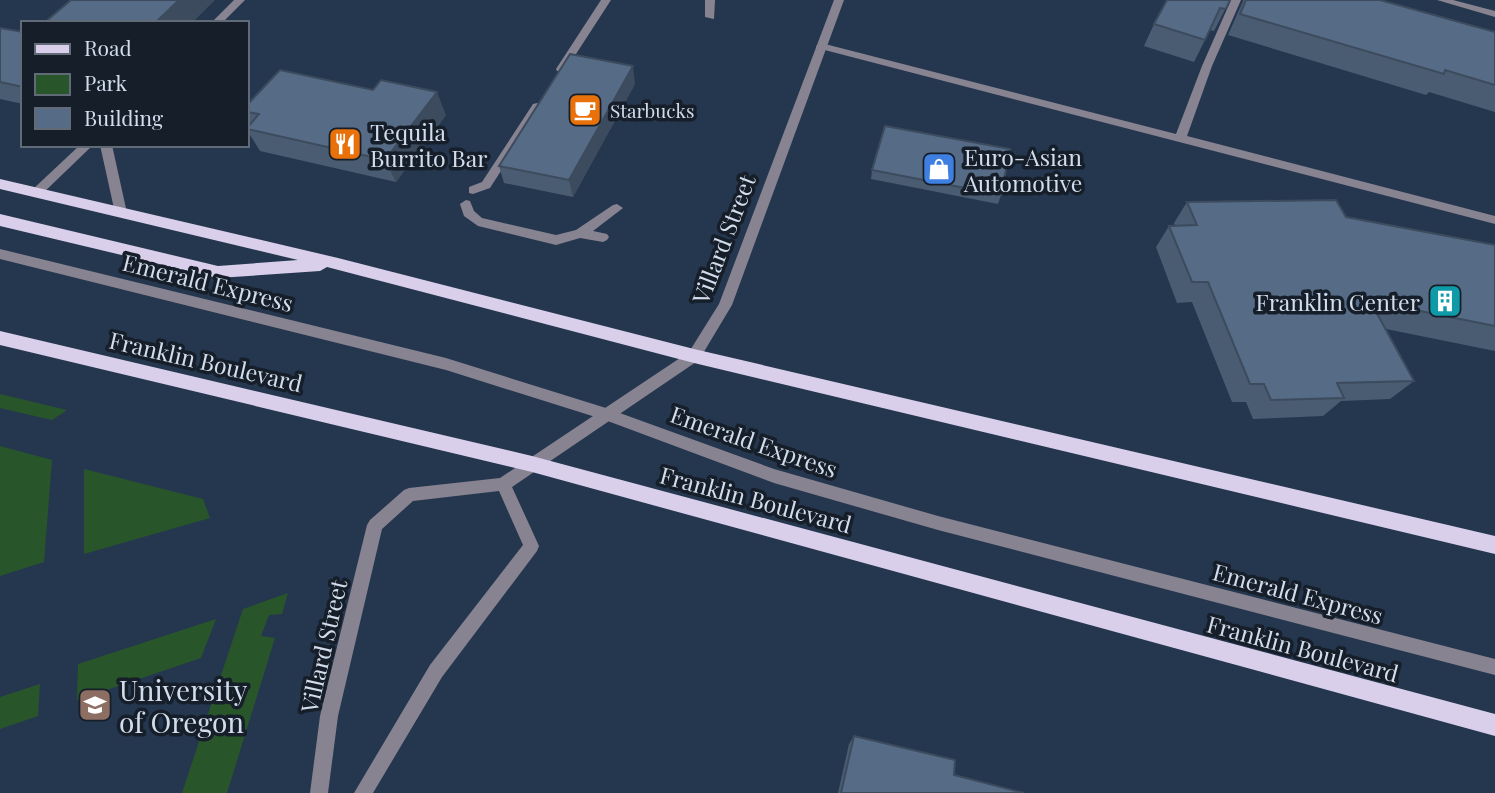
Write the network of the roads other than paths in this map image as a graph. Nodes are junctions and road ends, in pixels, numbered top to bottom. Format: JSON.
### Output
{"nodes":[{"id":1,"x":240,"y":0,"type":"edge"},
{"id":2,"x":606,"y":0,"type":"edge"},
{"id":3,"x":710,"y":0,"type":"edge"},
{"id":4,"x":839,"y":0,"type":"edge"},
{"id":5,"x":1236,"y":0,"type":"edge"},
{"id":6,"x":1442,"y":0,"type":"edge"},
{"id":7,"x":1495,"y":14,"type":"edge"},
{"id":8,"x":710,"y":17,"type":"dead end"},
{"id":9,"x":218,"y":21,"type":"edge"},
{"id":10,"x":821,"y":46,"type":"junction"},
{"id":11,"x":556,"y":78,"type":"edge"},
{"id":12,"x":541,"y":100,"type":"edge"},
{"id":13,"x":1180,"y":139,"type":"junction"},
{"id":14,"x":85,"y":147,"type":"edge"},
{"id":15,"x":106,"y":147,"type":"edge"},
{"id":16,"x":0,"y":184,"type":"edge"},
{"id":17,"x":473,"y":190,"type":"dead end"},
{"id":18,"x":36,"y":193,"type":"junction"},
{"id":19,"x":466,"y":204,"type":"dead end"},
{"id":20,"x":617,"y":208,"type":"dead end"},
{"id":21,"x":121,"y":213,"type":"junction"},
{"id":22,"x":0,"y":220,"type":"edge"},
{"id":23,"x":1495,"y":220,"type":"edge"},
{"id":24,"x":580,"y":233,"type":"junction"},
{"id":25,"x":603,"y":237,"type":"dead end"},
{"id":26,"x":0,"y":254,"type":"edge"},
{"id":27,"x":338,"y":264,"type":"junction"},
{"id":28,"x":0,"y":338,"type":"edge"},
{"id":29,"x":694,"y":356,"type":"junction"},
{"id":30,"x":606,"y":414,"type":"junction"},
{"id":31,"x":532,"y":464,"type":"junction"},
{"id":32,"x":503,"y":484,"type":"junction"},
{"id":33,"x":1495,"y":545,"type":"edge"},
{"id":34,"x":1495,"y":667,"type":"edge"},
{"id":35,"x":1495,"y":725,"type":"edge"},
{"id":36,"x":319,"y":793,"type":"edge"},
{"id":37,"x":363,"y":793,"type":"edge"}],
"edges":[{"from":1,"to":9,"type":"street"},
{"from":2,"to":11,"type":"street"},
{"from":3,"to":8,"type":"street"},
{"from":4,"to":10,"type":"street","name":"Villard Street"},
{"from":5,"to":13,"type":"street"},
{"from":6,"to":7,"type":"street"},
{"from":10,"to":13,"type":"street"},
{"from":10,"to":29,"type":"street","name":"Villard Street"},
{"from":12,"to":17,"type":"street"},
{"from":13,"to":23,"type":"street"},
{"from":14,"to":18,"type":"street"},
{"from":15,"to":21,"type":"street"},
{"from":16,"to":18,"type":"main road"},
{"from":18,"to":21,"type":"main road"},
{"from":19,"to":24,"type":"street"},
{"from":20,"to":24,"type":"street"},
{"from":21,"to":27,"type":"main road"},
{"from":22,"to":27,"type":"main road"},
{"from":24,"to":25,"type":"street"},
{"from":26,"to":30,"type":"street","name":"Emerald Express"},
{"from":27,"to":29,"type":"main road"},
{"from":28,"to":31,"type":"main road","name":"Franklin Boulevard"},
{"from":29,"to":30,"type":"street","name":"Villard Street"},
{"from":29,"to":33,"type":"main road"},
{"from":30,"to":31,"type":"street","name":"Villard Street"},
{"from":30,"to":34,"type":"street","name":"Emerald Express"},
{"from":31,"to":32,"type":"street","name":"Villard Street"},
{"from":31,"to":35,"type":"main road","name":"Franklin Boulevard"},
{"from":32,"to":36,"type":"street","name":"Villard Street"},
{"from":32,"to":37,"type":"street"}]}
